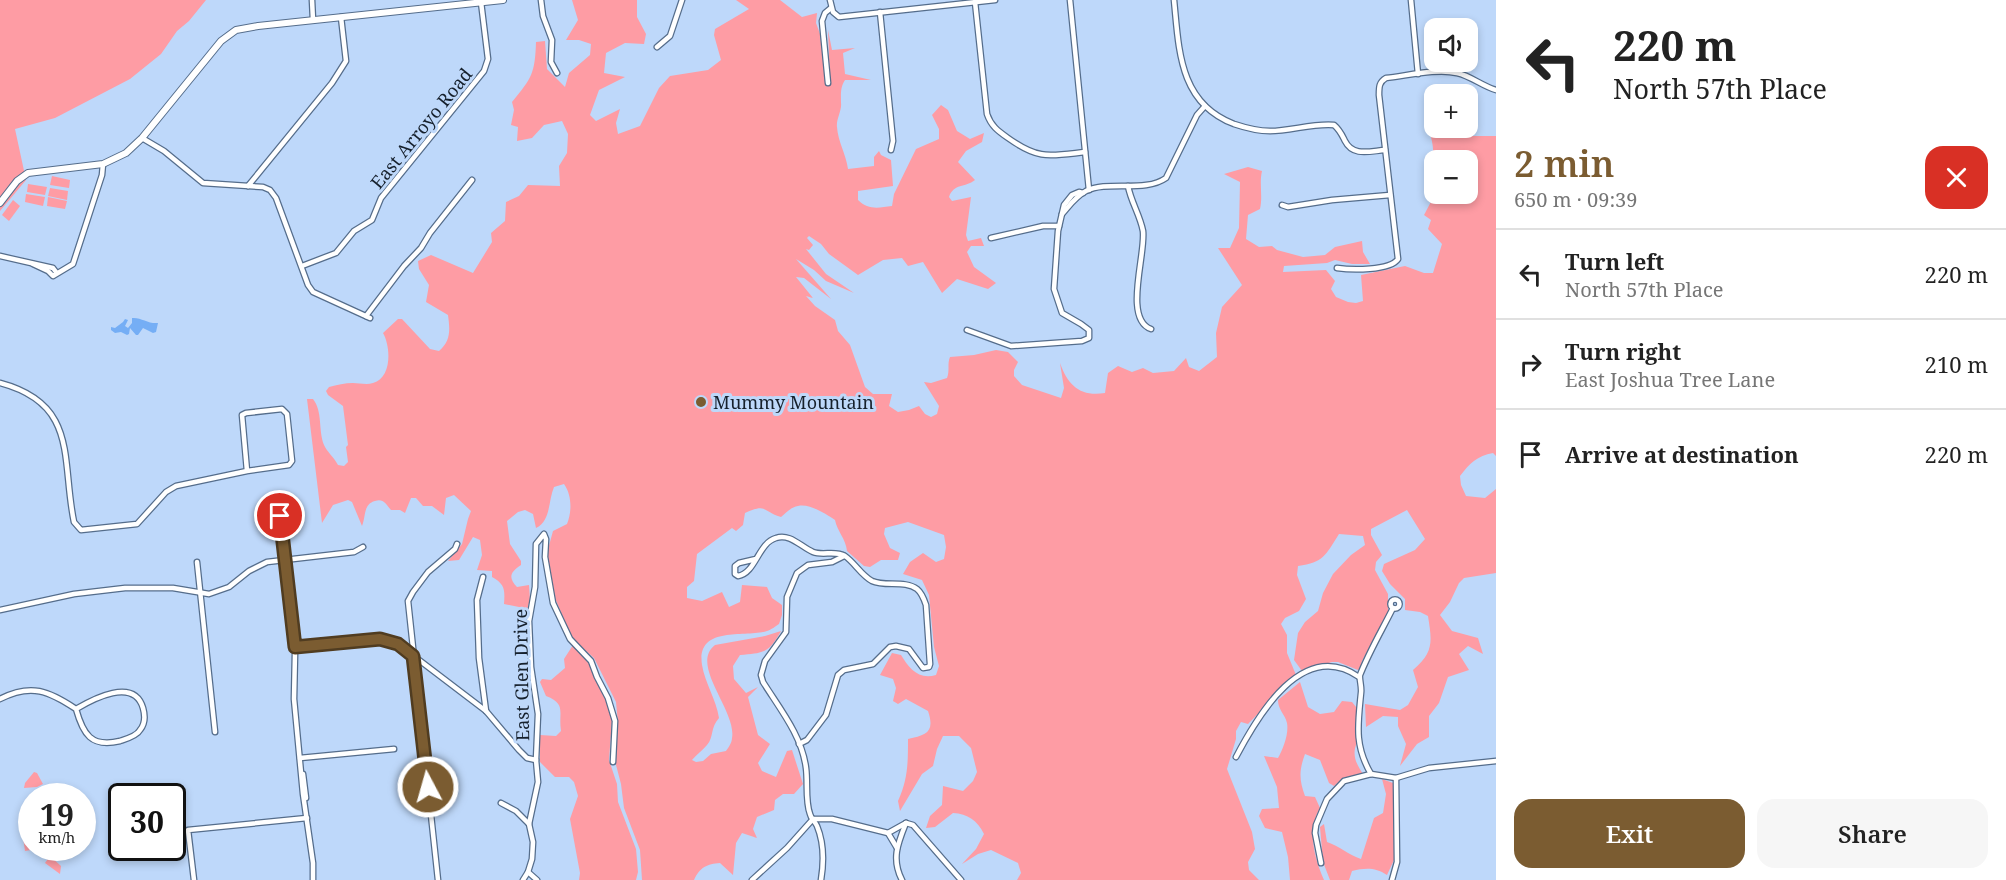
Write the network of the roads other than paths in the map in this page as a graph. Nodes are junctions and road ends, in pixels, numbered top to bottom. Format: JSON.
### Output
{"nodes":[{"id":1,"x":312,"y":0,"type":"edge"},
{"id":2,"x":503,"y":0,"type":"edge"},
{"id":3,"x":541,"y":0,"type":"edge"},
{"id":4,"x":682,"y":0,"type":"edge"},
{"id":5,"x":830,"y":0,"type":"edge"},
{"id":6,"x":995,"y":0,"type":"edge"},
{"id":7,"x":1070,"y":0,"type":"edge"},
{"id":8,"x":1174,"y":0,"type":"edge"},
{"id":9,"x":1411,"y":0,"type":"edge"},
{"id":10,"x":481,"y":2,"type":"junction"},
{"id":11,"x":975,"y":2,"type":"junction"},
{"id":12,"x":831,"y":8,"type":"junction"},
{"id":13,"x":880,"y":12,"type":"junction"},
{"id":14,"x":341,"y":17,"type":"junction"},
{"id":15,"x":313,"y":20,"type":"junction"},
{"id":16,"x":657,"y":47,"type":"dead end"},
{"id":17,"x":557,"y":73,"type":"dead end"},
{"id":18,"x":1419,"y":74,"type":"junction"},
{"id":19,"x":828,"y":83,"type":"dead end"},
{"id":20,"x":1496,"y":90,"type":"edge"},
{"id":21,"x":1205,"y":106,"type":"junction"},
{"id":22,"x":142,"y":138,"type":"junction"},
{"id":23,"x":891,"y":150,"type":"dead end"},
{"id":24,"x":1385,"y":150,"type":"junction"},
{"id":25,"x":1085,"y":152,"type":"junction"},
{"id":26,"x":103,"y":164,"type":"junction"},
{"id":27,"x":472,"y":180,"type":"dead end"},
{"id":28,"x":248,"y":186,"type":"junction"},
{"id":29,"x":1128,"y":186,"type":"junction"},
{"id":30,"x":1089,"y":190,"type":"junction"},
{"id":31,"x":1390,"y":195,"type":"junction"},
{"id":32,"x":0,"y":203,"type":"edge"},
{"id":33,"x":1282,"y":205,"type":"dead end"},
{"id":34,"x":1059,"y":226,"type":"junction"},
{"id":35,"x":991,"y":238,"type":"dead end"},
{"id":36,"x":0,"y":256,"type":"edge"},
{"id":37,"x":302,"y":266,"type":"junction"},
{"id":38,"x":1337,"y":268,"type":"dead end"},
{"id":39,"x":1151,"y":329,"type":"dead end"},
{"id":40,"x":967,"y":330,"type":"dead end"},
{"id":41,"x":0,"y":383,"type":"edge"},
{"id":42,"x":247,"y":471,"type":"junction"},
{"id":43,"x":280,"y":516,"type":"dead end"},
{"id":44,"x":457,"y":544,"type":"dead end"},
{"id":45,"x":363,"y":547,"type":"dead end"},
{"id":46,"x":844,"y":555,"type":"junction"},
{"id":47,"x":756,"y":559,"type":"junction"},
{"id":48,"x":285,"y":560,"type":"junction"},
{"id":49,"x":197,"y":562,"type":"dead end"},
{"id":50,"x":483,"y":577,"type":"dead end"},
{"id":51,"x":200,"y":594,"type":"junction"},
{"id":52,"x":1393,"y":608,"type":"dead end"},
{"id":53,"x":0,"y":610,"type":"edge"},
{"id":54,"x":295,"y":647,"type":"junction"},
{"id":55,"x":413,"y":656,"type":"junction"},
{"id":56,"x":1359,"y":677,"type":"junction"},
{"id":57,"x":0,"y":699,"type":"edge"},
{"id":58,"x":76,"y":709,"type":"junction"},
{"id":59,"x":486,"y":711,"type":"junction"},
{"id":60,"x":215,"y":732,"type":"dead end"},
{"id":61,"x":799,"y":744,"type":"junction"},
{"id":62,"x":394,"y":749,"type":"dead end"},
{"id":63,"x":1236,"y":757,"type":"dead end"},
{"id":64,"x":300,"y":758,"type":"junction"},
{"id":65,"x":536,"y":760,"type":"junction"},
{"id":66,"x":1496,"y":761,"type":"edge"},
{"id":67,"x":613,"y":762,"type":"dead end"},
{"id":68,"x":1371,"y":774,"type":"junction"},
{"id":69,"x":1396,"y":778,"type":"junction"},
{"id":70,"x":501,"y":803,"type":"dead end"},
{"id":71,"x":307,"y":818,"type":"junction"},
{"id":72,"x":813,"y":819,"type":"junction"},
{"id":73,"x":906,"y":823,"type":"junction"},
{"id":74,"x":529,"y":824,"type":"junction"},
{"id":75,"x":888,"y":833,"type":"junction"},
{"id":76,"x":897,"y":848,"type":"junction"},
{"id":77,"x":1321,"y":863,"type":"dead end"},
{"id":78,"x":528,"y":872,"type":"junction"},
{"id":79,"x":194,"y":880,"type":"edge"},
{"id":80,"x":313,"y":880,"type":"edge"},
{"id":81,"x":438,"y":880,"type":"edge"},
{"id":82,"x":523,"y":880,"type":"edge"},
{"id":83,"x":537,"y":880,"type":"edge"},
{"id":84,"x":752,"y":880,"type":"edge"},
{"id":85,"x":821,"y":880,"type":"edge"},
{"id":86,"x":902,"y":880,"type":"edge"},
{"id":87,"x":961,"y":880,"type":"edge"},
{"id":88,"x":1392,"y":880,"type":"edge"}],
"edges":[{"from":1,"to":15,"type":"street"},
{"from":2,"to":10,"type":"street"},
{"from":3,"to":17,"type":"street"},
{"from":4,"to":16,"type":"street"},
{"from":5,"to":12,"type":"street"},
{"from":6,"to":11,"type":"street"},
{"from":7,"to":25,"type":"street"},
{"from":8,"to":21,"type":"street"},
{"from":9,"to":18,"type":"street"},
{"from":10,"to":14,"type":"street"},
{"from":10,"to":37,"type":"street","name":"East Arroyo Road"},
{"from":11,"to":13,"type":"street"},
{"from":11,"to":25,"type":"street"},
{"from":12,"to":13,"type":"street"},
{"from":12,"to":19,"type":"street"},
{"from":13,"to":23,"type":"street"},
{"from":14,"to":15,"type":"street"},
{"from":14,"to":28,"type":"street"},
{"from":15,"to":22,"type":"street"},
{"from":18,"to":20,"type":"street"},
{"from":18,"to":24,"type":"street"},
{"from":21,"to":24,"type":"street"},
{"from":21,"to":29,"type":"street"},
{"from":22,"to":26,"type":"street"},
{"from":22,"to":28,"type":"street"},
{"from":24,"to":31,"type":"street"},
{"from":25,"to":30,"type":"street"},
{"from":26,"to":32,"type":"street"},
{"from":26,"to":36,"type":"street"},
{"from":27,"to":37,"type":"street"},
{"from":28,"to":37,"type":"street"},
{"from":29,"to":30,"type":"street"},
{"from":29,"to":39,"type":"street"},
{"from":30,"to":34,"type":"street"},
{"from":31,"to":33,"type":"street"},
{"from":31,"to":38,"type":"street"},
{"from":34,"to":35,"type":"street"},
{"from":34,"to":40,"type":"street"},
{"from":41,"to":42,"type":"street"},
{"from":42,"to":42,"type":"street"},
{"from":43,"to":48,"type":"street"},
{"from":44,"to":55,"type":"street"},
{"from":45,"to":48,"type":"street"},
{"from":46,"to":47,"type":"street"},
{"from":46,"to":61,"type":"street"},
{"from":46,"to":61,"type":"street"},
{"from":47,"to":47,"type":"street"},
{"from":48,"to":51,"type":"street"},
{"from":48,"to":54,"type":"street"},
{"from":49,"to":51,"type":"street"},
{"from":50,"to":59,"type":"street"},
{"from":51,"to":53,"type":"street"},
{"from":51,"to":60,"type":"street"},
{"from":52,"to":56,"type":"street"},
{"from":54,"to":55,"type":"street"},
{"from":54,"to":64,"type":"street"},
{"from":55,"to":59,"type":"street"},
{"from":55,"to":81,"type":"street"},
{"from":56,"to":63,"type":"street"},
{"from":56,"to":68,"type":"street"},
{"from":57,"to":58,"type":"street"},
{"from":58,"to":58,"type":"street"},
{"from":59,"to":65,"type":"street"},
{"from":61,"to":72,"type":"street"},
{"from":62,"to":64,"type":"street"},
{"from":64,"to":71,"type":"street"},
{"from":65,"to":67,"type":"street","name":"East Glen Drive"},
{"from":65,"to":74,"type":"street","name":"East Glen Drive"},
{"from":66,"to":69,"type":"street"},
{"from":68,"to":69,"type":"street"},
{"from":68,"to":77,"type":"street"},
{"from":69,"to":88,"type":"street"},
{"from":70,"to":74,"type":"street"},
{"from":71,"to":79,"type":"street"},
{"from":71,"to":80,"type":"street"},
{"from":72,"to":75,"type":"street"},
{"from":72,"to":84,"type":"street"},
{"from":72,"to":85,"type":"street"},
{"from":73,"to":75,"type":"street"},
{"from":73,"to":76,"type":"street"},
{"from":73,"to":87,"type":"street"},
{"from":74,"to":78,"type":"street","name":"East Glen Drive"},
{"from":75,"to":76,"type":"street"},
{"from":76,"to":86,"type":"street"},
{"from":78,"to":82,"type":"street"},
{"from":78,"to":83,"type":"street"}]}
